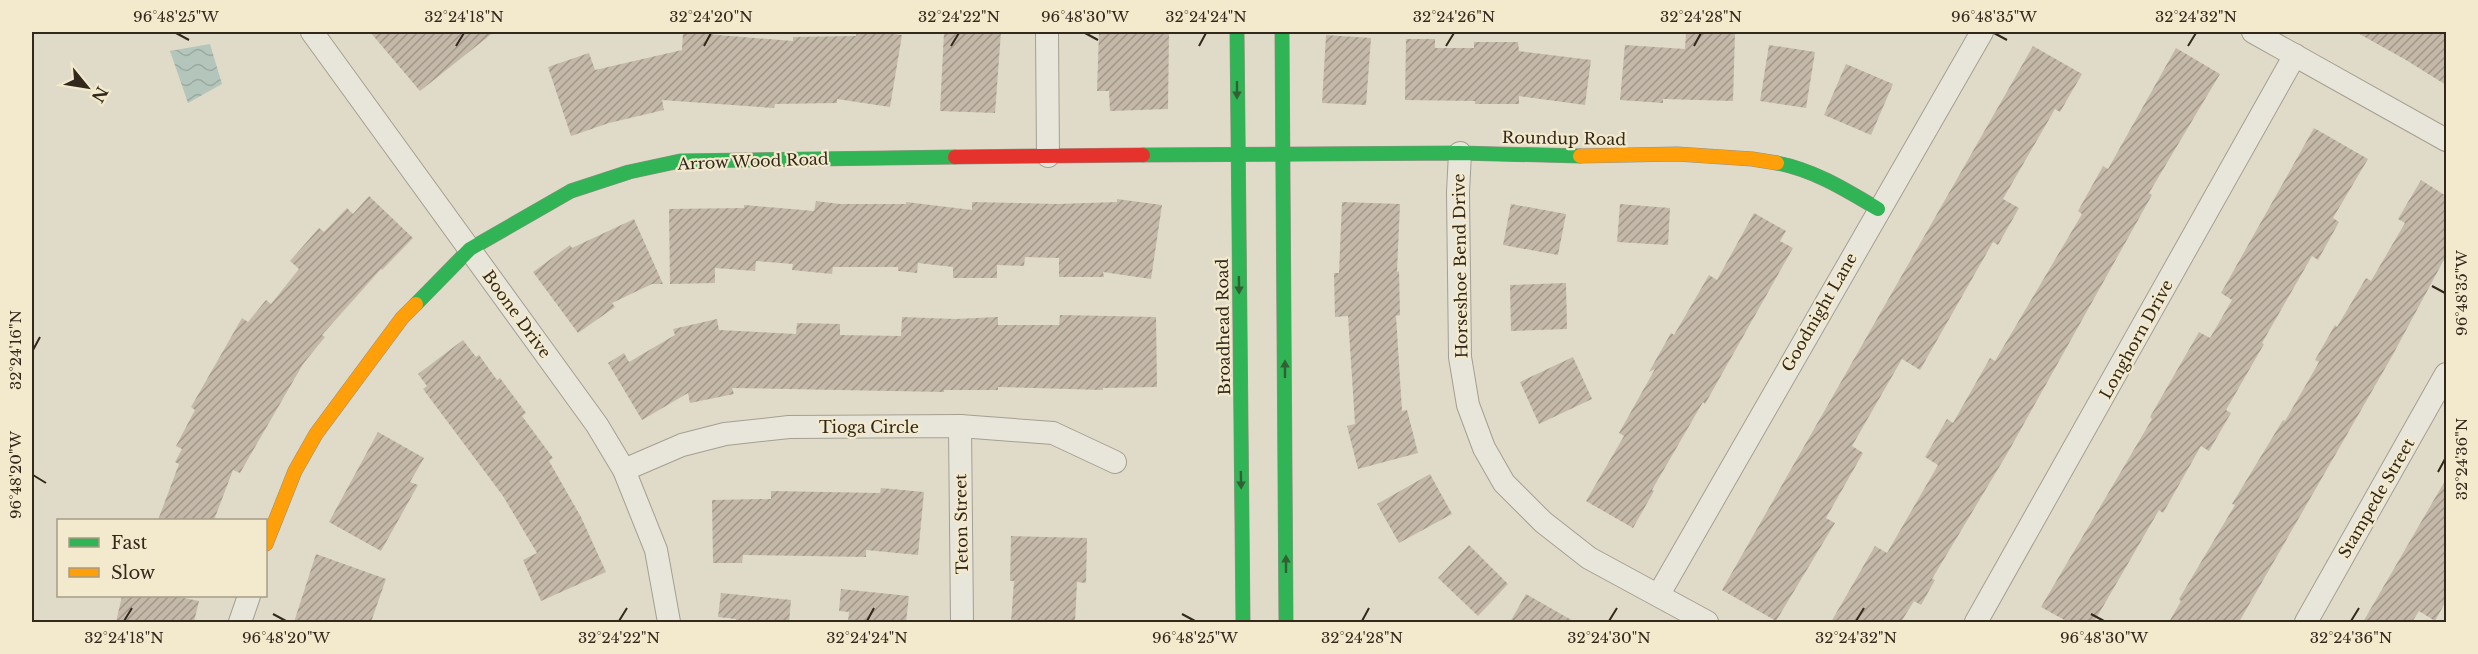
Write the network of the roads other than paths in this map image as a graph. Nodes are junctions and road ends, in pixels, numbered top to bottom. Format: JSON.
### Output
{"nodes":[{"id":1,"x":312,"y":32,"type":"edge"},
{"id":2,"x":1047,"y":32,"type":"edge"},
{"id":3,"x":1237,"y":32,"type":"edge"},
{"id":4,"x":1282,"y":32,"type":"edge"},
{"id":5,"x":1982,"y":32,"type":"edge"},
{"id":6,"x":2253,"y":32,"type":"edge"},
{"id":7,"x":2295,"y":55,"type":"junction"},
{"id":8,"x":2446,"y":140,"type":"edge"},
{"id":9,"x":1460,"y":153,"type":"junction"},
{"id":10,"x":1238,"y":154,"type":"junction"},
{"id":11,"x":1284,"y":154,"type":"junction"},
{"id":12,"x":1048,"y":156,"type":"junction"},
{"id":13,"x":1878,"y":209,"type":"junction"},
{"id":14,"x":470,"y":249,"type":"junction"},
{"id":15,"x":2446,"y":374,"type":"edge"},
{"id":16,"x":960,"y":426,"type":"junction"},
{"id":17,"x":1115,"y":462,"type":"dead end"},
{"id":18,"x":624,"y":470,"type":"junction"},
{"id":19,"x":267,"y":541,"type":"edge"},
{"id":20,"x":1659,"y":594,"type":"junction"},
{"id":21,"x":249,"y":597,"type":"edge"},
{"id":22,"x":240,"y":622,"type":"edge"},
{"id":23,"x":669,"y":622,"type":"edge"},
{"id":24,"x":962,"y":622,"type":"edge"},
{"id":25,"x":1243,"y":622,"type":"edge"},
{"id":26,"x":1286,"y":622,"type":"edge"},
{"id":27,"x":1707,"y":622,"type":"edge"},
{"id":28,"x":1976,"y":622,"type":"edge"},
{"id":29,"x":2306,"y":622,"type":"edge"}],
"edges":[{"from":1,"to":14,"type":"street","name":"Boone Drive"},
{"from":2,"to":12,"type":"street"},
{"from":3,"to":10,"type":"street","name":"Broadhead Road","one_way":true},
{"from":4,"to":11,"type":"street"},
{"from":5,"to":13,"type":"street","name":"Goodnight Lane"},
{"from":6,"to":7,"type":"street"},
{"from":7,"to":8,"type":"street"},
{"from":7,"to":28,"type":"street","name":"Longhorn Drive"},
{"from":9,"to":11,"type":"street","name":"Roundup Road"},
{"from":9,"to":13,"type":"street","name":"Roundup Road"},
{"from":9,"to":20,"type":"street","name":"Horseshoe Bend Drive"},
{"from":10,"to":11,"type":"street","name":"Roundup Road"},
{"from":10,"to":12,"type":"street","name":"Arrow Wood Road"},
{"from":10,"to":25,"type":"street","name":"Broadhead Road","one_way":true},
{"from":26,"to":11,"type":"street","one_way":true},
{"from":12,"to":14,"type":"street","name":"Arrow Wood Road"},
{"from":13,"to":20,"type":"street","name":"Goodnight Lane"},
{"from":14,"to":18,"type":"street","name":"Boone Drive"},
{"from":14,"to":19,"type":"street","name":"Arrow Wood Road"},
{"from":15,"to":29,"type":"street","name":"Stampede Street"},
{"from":16,"to":17,"type":"street","name":"Tioga Circle"},
{"from":16,"to":18,"type":"street","name":"Tioga Circle"},
{"from":16,"to":24,"type":"street","name":"Teton Street"},
{"from":18,"to":23,"type":"street","name":"Boone Drive"},
{"from":20,"to":27,"type":"street","name":"Horseshoe Bend Drive"},
{"from":21,"to":22,"type":"street"}]}
